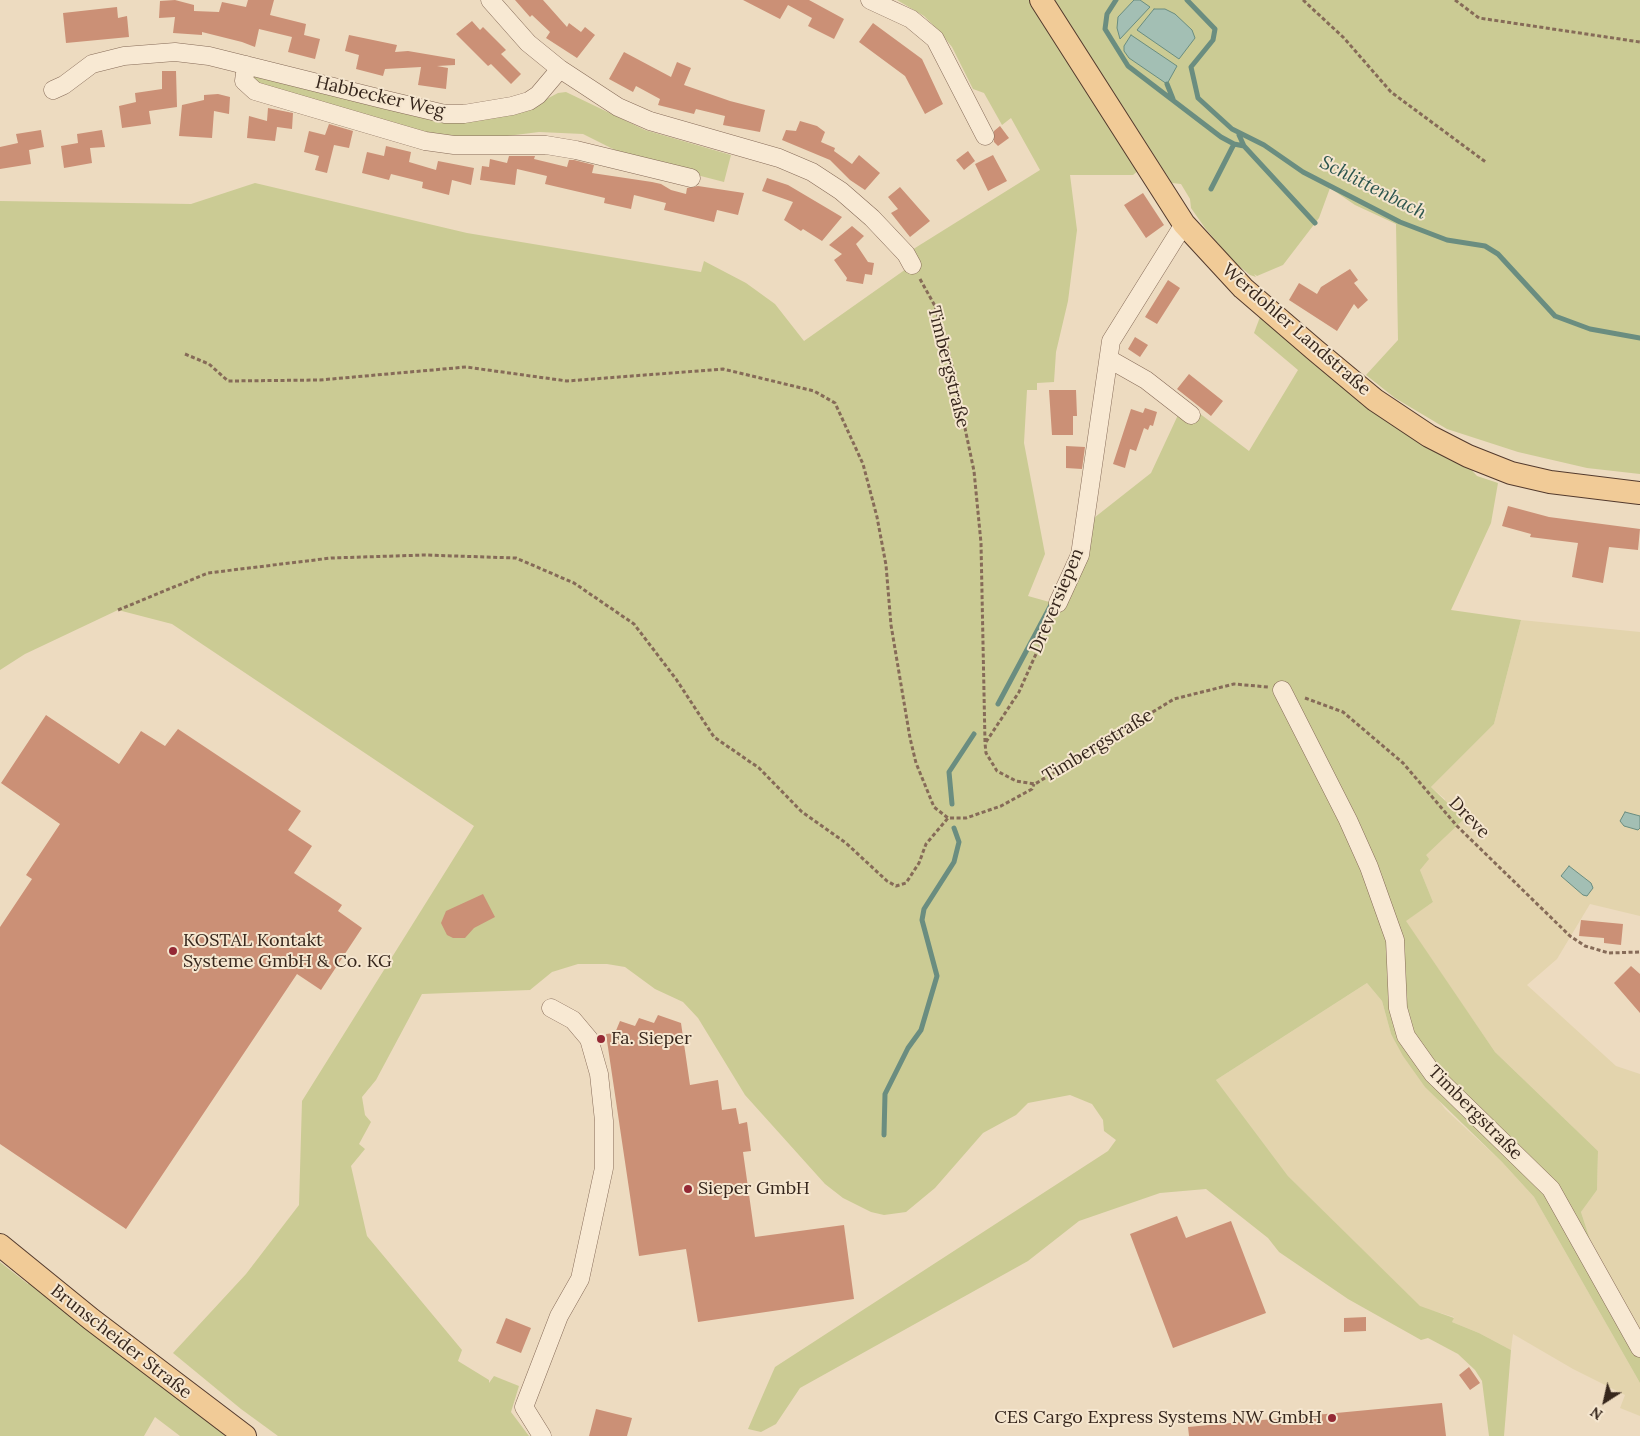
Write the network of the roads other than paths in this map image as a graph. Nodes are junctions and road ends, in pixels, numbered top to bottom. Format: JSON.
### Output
{"nodes":[{"id":1,"x":490,"y":0,"type":"edge"},
{"id":2,"x":870,"y":0,"type":"edge"},
{"id":3,"x":1041,"y":0,"type":"edge"},
{"id":4,"x":246,"y":64,"type":"junction"},
{"id":5,"x":560,"y":69,"type":"junction"},
{"id":6,"x":54,"y":90,"type":"dead end"},
{"id":7,"x":985,"y":136,"type":"dead end"},
{"id":8,"x":691,"y":178,"type":"dead end"},
{"id":9,"x":1184,"y":224,"type":"junction"},
{"id":10,"x":912,"y":265,"type":"road end"},
{"id":11,"x":1109,"y":359,"type":"junction"},
{"id":12,"x":1191,"y":415,"type":"dead end"},
{"id":13,"x":1640,"y":493,"type":"edge"},
{"id":14,"x":1058,"y":604,"type":"road end"},
{"id":15,"x":1282,"y":690,"type":"road end"},
{"id":16,"x":551,"y":1008,"type":"dead end"},
{"id":17,"x":0,"y":1245,"type":"edge"},
{"id":18,"x":1640,"y":1348,"type":"edge"},
{"id":19,"x":245,"y":1436,"type":"edge"},
{"id":20,"x":542,"y":1436,"type":"edge"}],
"edges":[{"from":1,"to":5,"type":"street"},
{"from":2,"to":7,"type":"street"},
{"from":3,"to":9,"type":"main road","name":"Werdohler Landstraße"},
{"from":4,"to":5,"type":"street","name":"Habbecker Weg"},
{"from":4,"to":6,"type":"street","name":"Habbecker Weg"},
{"from":4,"to":8,"type":"street","name":"Habbecker Weg"},
{"from":5,"to":10,"type":"street"},
{"from":9,"to":11,"type":"street","name":"Dreversiepen"},
{"from":9,"to":13,"type":"main road","name":"Werdohler Landstraße"},
{"from":11,"to":12,"type":"street"},
{"from":11,"to":14,"type":"street","name":"Dreversiepen"},
{"from":15,"to":18,"type":"street","name":"Timbergstraße"},
{"from":16,"to":20,"type":"street"},
{"from":17,"to":19,"type":"main road","name":"Brunscheider Straße"}]}
